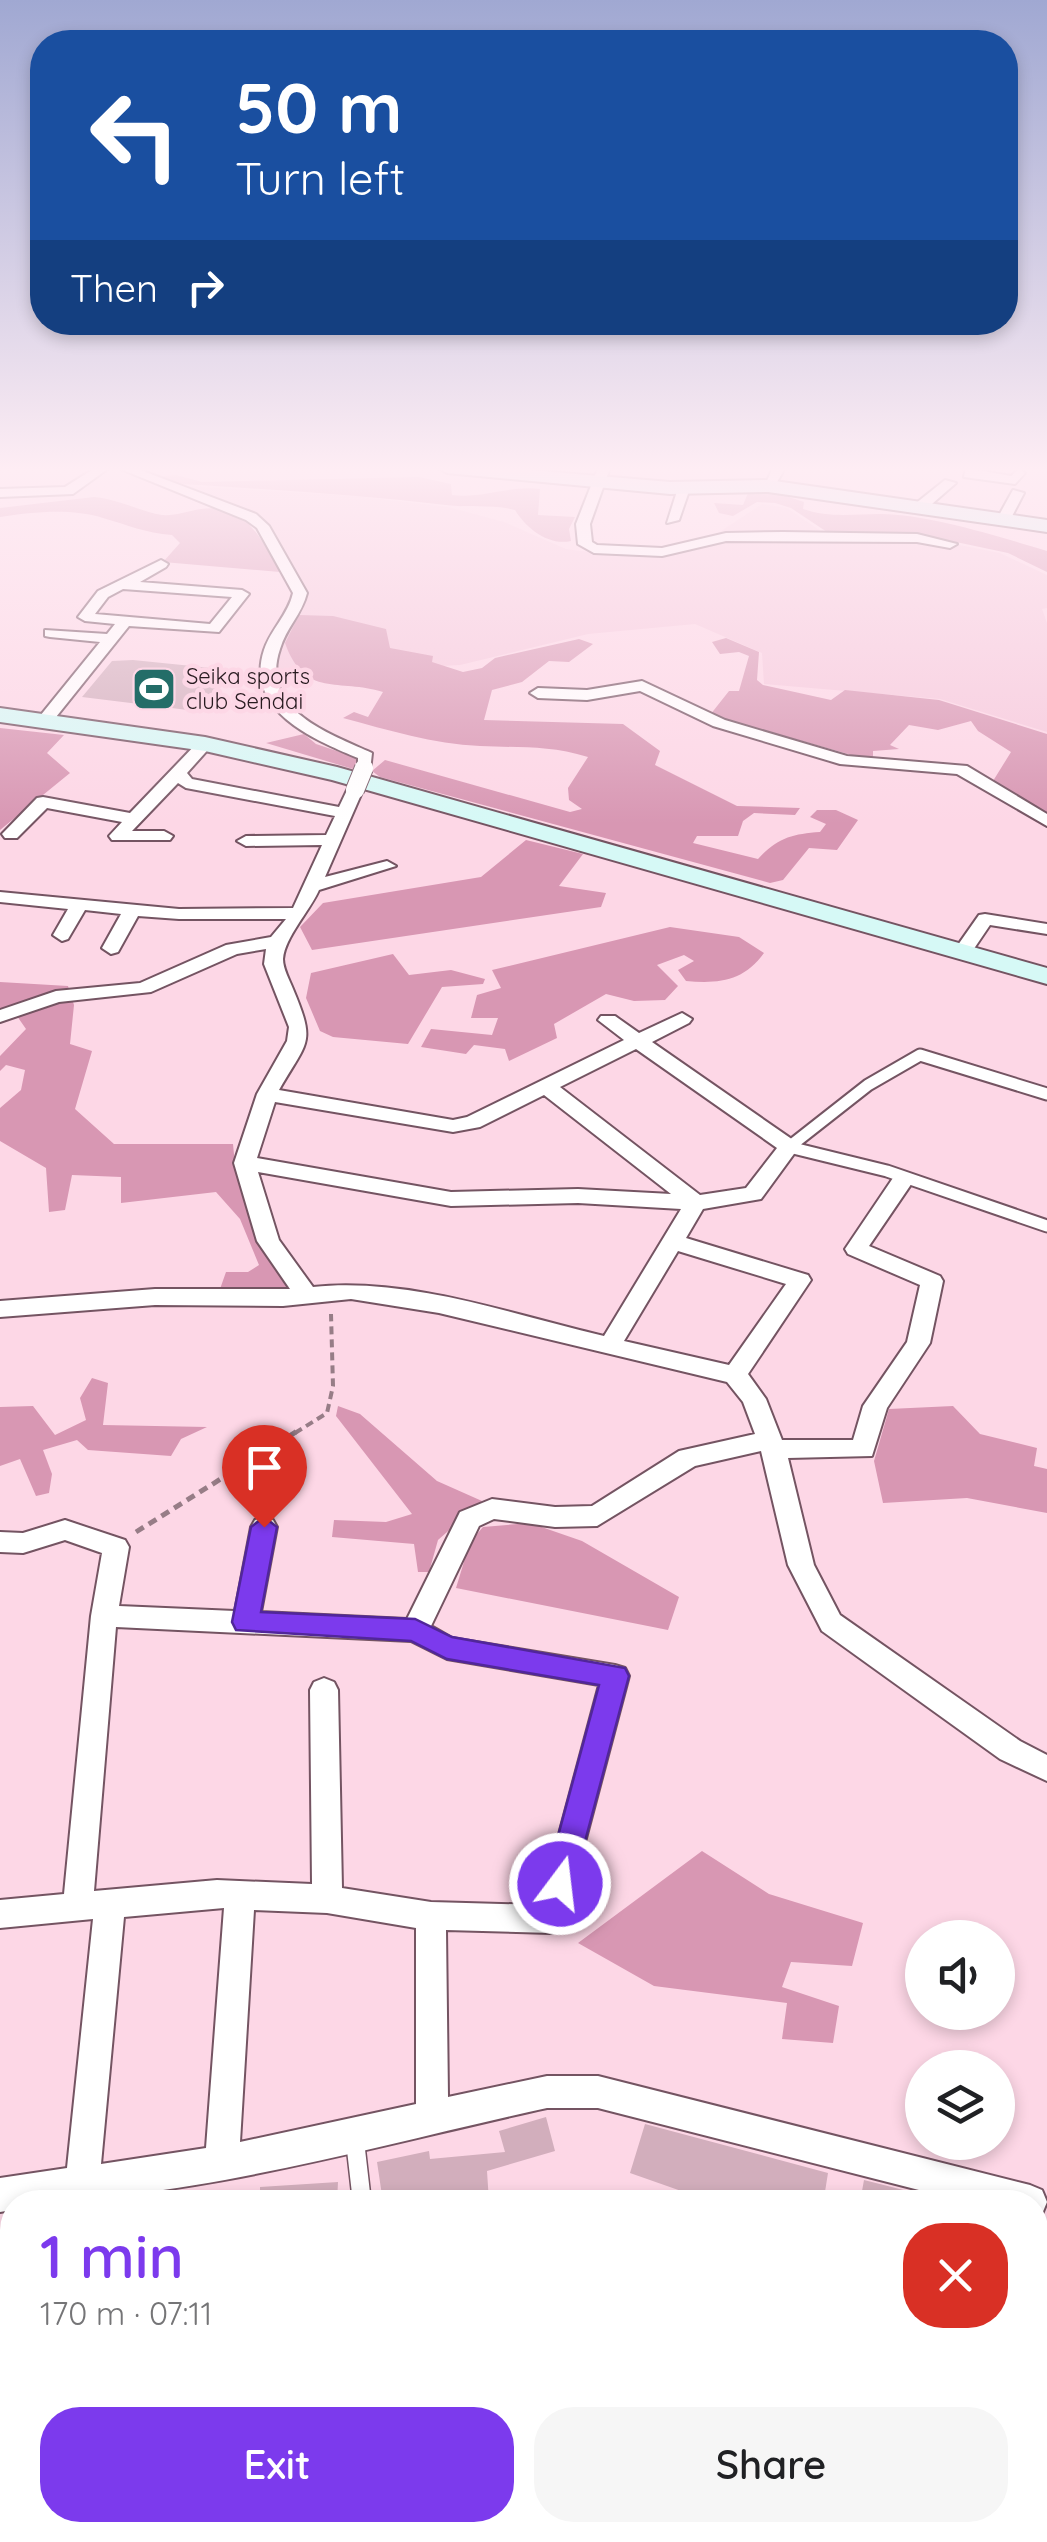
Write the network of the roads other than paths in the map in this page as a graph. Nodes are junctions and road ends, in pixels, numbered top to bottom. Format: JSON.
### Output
{"nodes":[{"id":1,"x":122,"y":587,"type":"edge"},
{"id":2,"x":147,"y":587,"type":"edge"},
{"id":3,"x":296,"y":587,"type":"edge"},
{"id":4,"x":125,"y":621,"type":"junction"},
{"id":5,"x":50,"y":634,"type":"dead end"},
{"id":6,"x":110,"y":639,"type":"junction"},
{"id":7,"x":538,"y":693,"type":"dead end"},
{"id":8,"x":0,"y":715,"type":"edge"},
{"id":9,"x":46,"y":719,"type":"junction"},
{"id":10,"x":205,"y":744,"type":"junction"},
{"id":11,"x":179,"y":772,"type":"junction"},
{"id":12,"x":345,"y":814,"type":"junction"},
{"id":13,"x":134,"y":819,"type":"junction"},
{"id":14,"x":1047,"y":821,"type":"edge"},
{"id":15,"x":10,"y":834,"type":"dead end"},
{"id":16,"x":164,"y":836,"type":"dead end"},
{"id":17,"x":333,"y":840,"type":"junction"},
{"id":18,"x":246,"y":841,"type":"dead end"},
{"id":19,"x":387,"y":866,"type":"dead end"},
{"id":20,"x":313,"y":886,"type":"junction"},
{"id":21,"x":0,"y":897,"type":"edge"},
{"id":22,"x":79,"y":906,"type":"junction"},
{"id":23,"x":132,"y":910,"type":"junction"},
{"id":24,"x":232,"y":913,"type":"junction"},
{"id":25,"x":300,"y":913,"type":"junction"},
{"id":26,"x":1047,"y":929,"type":"edge"},
{"id":27,"x":62,"y":935,"type":"dead end"},
{"id":28,"x":278,"y":942,"type":"junction"},
{"id":29,"x":219,"y":945,"type":"dead end"},
{"id":30,"x":110,"y":948,"type":"dead end"},
{"id":31,"x":962,"y":952,"type":"junction"},
{"id":32,"x":1047,"y":976,"type":"edge"},
{"id":33,"x":0,"y":1016,"type":"edge"},
{"id":34,"x":682,"y":1019,"type":"dead end"},
{"id":35,"x":608,"y":1020,"type":"dead end"},
{"id":36,"x":636,"y":1041,"type":"junction"},
{"id":37,"x":546,"y":1086,"type":"junction"},
{"id":38,"x":266,"y":1094,"type":"junction"},
{"id":39,"x":1047,"y":1094,"type":"edge"},
{"id":40,"x":790,"y":1148,"type":"junction"},
{"id":41,"x":246,"y":1163,"type":"junction"},
{"id":42,"x":903,"y":1180,"type":"junction"},
{"id":43,"x":696,"y":1203,"type":"junction"},
{"id":44,"x":1047,"y":1226,"type":"edge"},
{"id":45,"x":672,"y":1241,"type":"junction"},
{"id":46,"x":319,"y":1296,"type":"junction"},
{"id":47,"x":0,"y":1309,"type":"edge"},
{"id":48,"x":610,"y":1345,"type":"junction"},
{"id":49,"x":735,"y":1376,"type":"junction"},
{"id":50,"x":772,"y":1445,"type":"junction"},
{"id":51,"x":264,"y":1527,"type":"dead end"},
{"id":52,"x":0,"y":1542,"type":"edge"},
{"id":53,"x":104,"y":1616,"type":"junction"},
{"id":54,"x":246,"y":1622,"type":"junction"},
{"id":55,"x":415,"y":1630,"type":"junction"},
{"id":56,"x":324,"y":1690,"type":"dead end"},
{"id":57,"x":1047,"y":1769,"type":"edge"},
{"id":58,"x":240,"y":1894,"type":"junction"},
{"id":59,"x":327,"y":1900,"type":"junction"},
{"id":60,"x":94,"y":1905,"type":"junction"},
{"id":61,"x":0,"y":1914,"type":"edge"},
{"id":62,"x":431,"y":1916,"type":"junction"},
{"id":63,"x":432,"y":2114,"type":"junction"},
{"id":64,"x":355,"y":2137,"type":"junction"},
{"id":65,"x":222,"y":2163,"type":"junction"},
{"id":66,"x":82,"y":2182,"type":"junction"},
{"id":67,"x":32,"y":2190,"type":"edge"},
{"id":68,"x":361,"y":2190,"type":"edge"},
{"id":69,"x":981,"y":2190,"type":"edge"}],
"edges":[{"from":1,"to":4,"type":"street"},
{"from":2,"to":4,"type":"street"},
{"from":3,"to":12,"type":"street","bridge":true},
{"from":4,"to":6,"type":"street"},
{"from":5,"to":6,"type":"street"},
{"from":6,"to":9,"type":"street"},
{"from":7,"to":14,"type":"street"},
{"from":8,"to":9,"type":"street"},
{"from":9,"to":10,"type":"street"},
{"from":10,"to":11,"type":"street"},
{"from":10,"to":31,"type":"street"},
{"from":11,"to":12,"type":"street"},
{"from":11,"to":13,"type":"street"},
{"from":12,"to":17,"type":"street"},
{"from":13,"to":15,"type":"street"},
{"from":13,"to":16,"type":"street"},
{"from":17,"to":18,"type":"street"},
{"from":17,"to":20,"type":"street"},
{"from":19,"to":20,"type":"street"},
{"from":20,"to":25,"type":"street"},
{"from":21,"to":22,"type":"street"},
{"from":22,"to":23,"type":"street"},
{"from":22,"to":27,"type":"street"},
{"from":23,"to":24,"type":"street"},
{"from":23,"to":30,"type":"street"},
{"from":24,"to":25,"type":"street"},
{"from":24,"to":29,"type":"street"},
{"from":25,"to":28,"type":"street"},
{"from":26,"to":31,"type":"street"},
{"from":28,"to":33,"type":"street"},
{"from":28,"to":38,"type":"street"},
{"from":31,"to":32,"type":"street"},
{"from":34,"to":36,"type":"street"},
{"from":35,"to":36,"type":"street"},
{"from":36,"to":37,"type":"street"},
{"from":36,"to":40,"type":"street"},
{"from":37,"to":38,"type":"street"},
{"from":37,"to":43,"type":"street"},
{"from":38,"to":41,"type":"street"},
{"from":39,"to":40,"type":"lane"},
{"from":40,"to":42,"type":"lane"},
{"from":40,"to":43,"type":"street"},
{"from":41,"to":43,"type":"street"},
{"from":41,"to":46,"type":"street"},
{"from":42,"to":44,"type":"lane"},
{"from":42,"to":50,"type":"street"},
{"from":43,"to":45,"type":"street"},
{"from":45,"to":48,"type":"street"},
{"from":45,"to":49,"type":"street"},
{"from":46,"to":47,"type":"street"},
{"from":46,"to":48,"type":"street"},
{"from":48,"to":49,"type":"street"},
{"from":49,"to":50,"type":"street"},
{"from":50,"to":55,"type":"street"},
{"from":50,"to":57,"type":"street"},
{"from":51,"to":54,"type":"street"},
{"from":52,"to":53,"type":"street"},
{"from":53,"to":54,"type":"street"},
{"from":53,"to":60,"type":"street"},
{"from":54,"to":55,"type":"street"},
{"from":55,"to":62,"type":"street"},
{"from":56,"to":59,"type":"street"},
{"from":58,"to":59,"type":"street"},
{"from":58,"to":60,"type":"street"},
{"from":58,"to":65,"type":"street"},
{"from":59,"to":62,"type":"street"},
{"from":60,"to":61,"type":"street"},
{"from":60,"to":66,"type":"street"},
{"from":62,"to":63,"type":"street"},
{"from":63,"to":64,"type":"street"},
{"from":63,"to":69,"type":"street"},
{"from":64,"to":65,"type":"street"},
{"from":64,"to":68,"type":"lane"},
{"from":65,"to":66,"type":"street"},
{"from":66,"to":67,"type":"street"}]}
